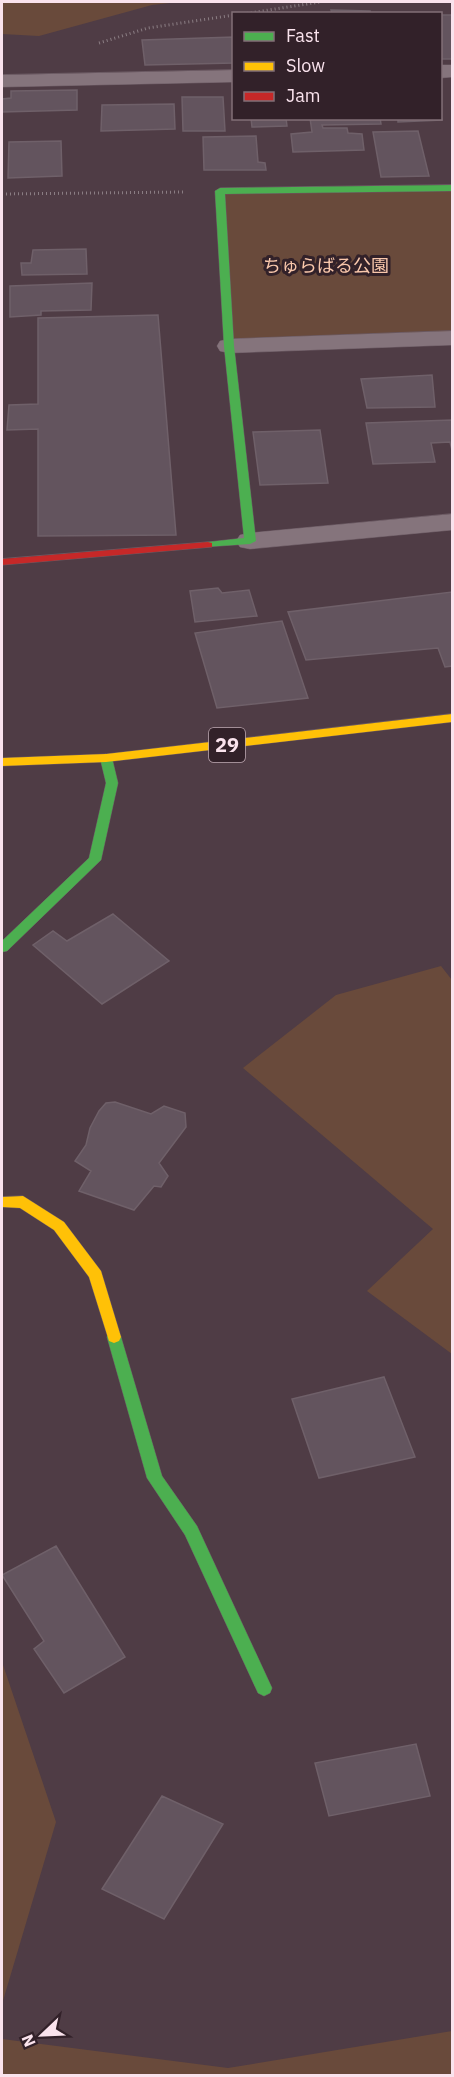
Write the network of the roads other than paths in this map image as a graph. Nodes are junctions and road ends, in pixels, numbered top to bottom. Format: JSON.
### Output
{"nodes":[{"id":1,"x":232,"y":76,"type":"edge"},
{"id":2,"x":2,"y":81,"type":"edge"},
{"id":3,"x":453,"y":188,"type":"edge"},
{"id":4,"x":453,"y":338,"type":"edge"},
{"id":5,"x":229,"y":346,"type":"junction"},
{"id":6,"x":453,"y":522,"type":"edge"},
{"id":7,"x":250,"y":541,"type":"junction"},
{"id":8,"x":2,"y":562,"type":"edge"},
{"id":9,"x":453,"y":718,"type":"edge"},
{"id":10,"x":106,"y":758,"type":"junction"},
{"id":11,"x":2,"y":762,"type":"edge"},
{"id":12,"x":2,"y":948,"type":"edge"},
{"id":13,"x":2,"y":1202,"type":"edge"},
{"id":14,"x":264,"y":1688,"type":"dead end"}],
"edges":[{"from":1,"to":2,"type":"street"},
{"from":3,"to":5,"type":"street"},
{"from":4,"to":5,"type":"street"},
{"from":5,"to":7,"type":"street"},
{"from":6,"to":7,"type":"street"},
{"from":7,"to":8,"type":"street"},
{"from":9,"to":10,"type":"street","number":"29"},
{"from":10,"to":11,"type":"street","number":"29"},
{"from":10,"to":12,"type":"street"},
{"from":13,"to":14,"type":"street"}]}
